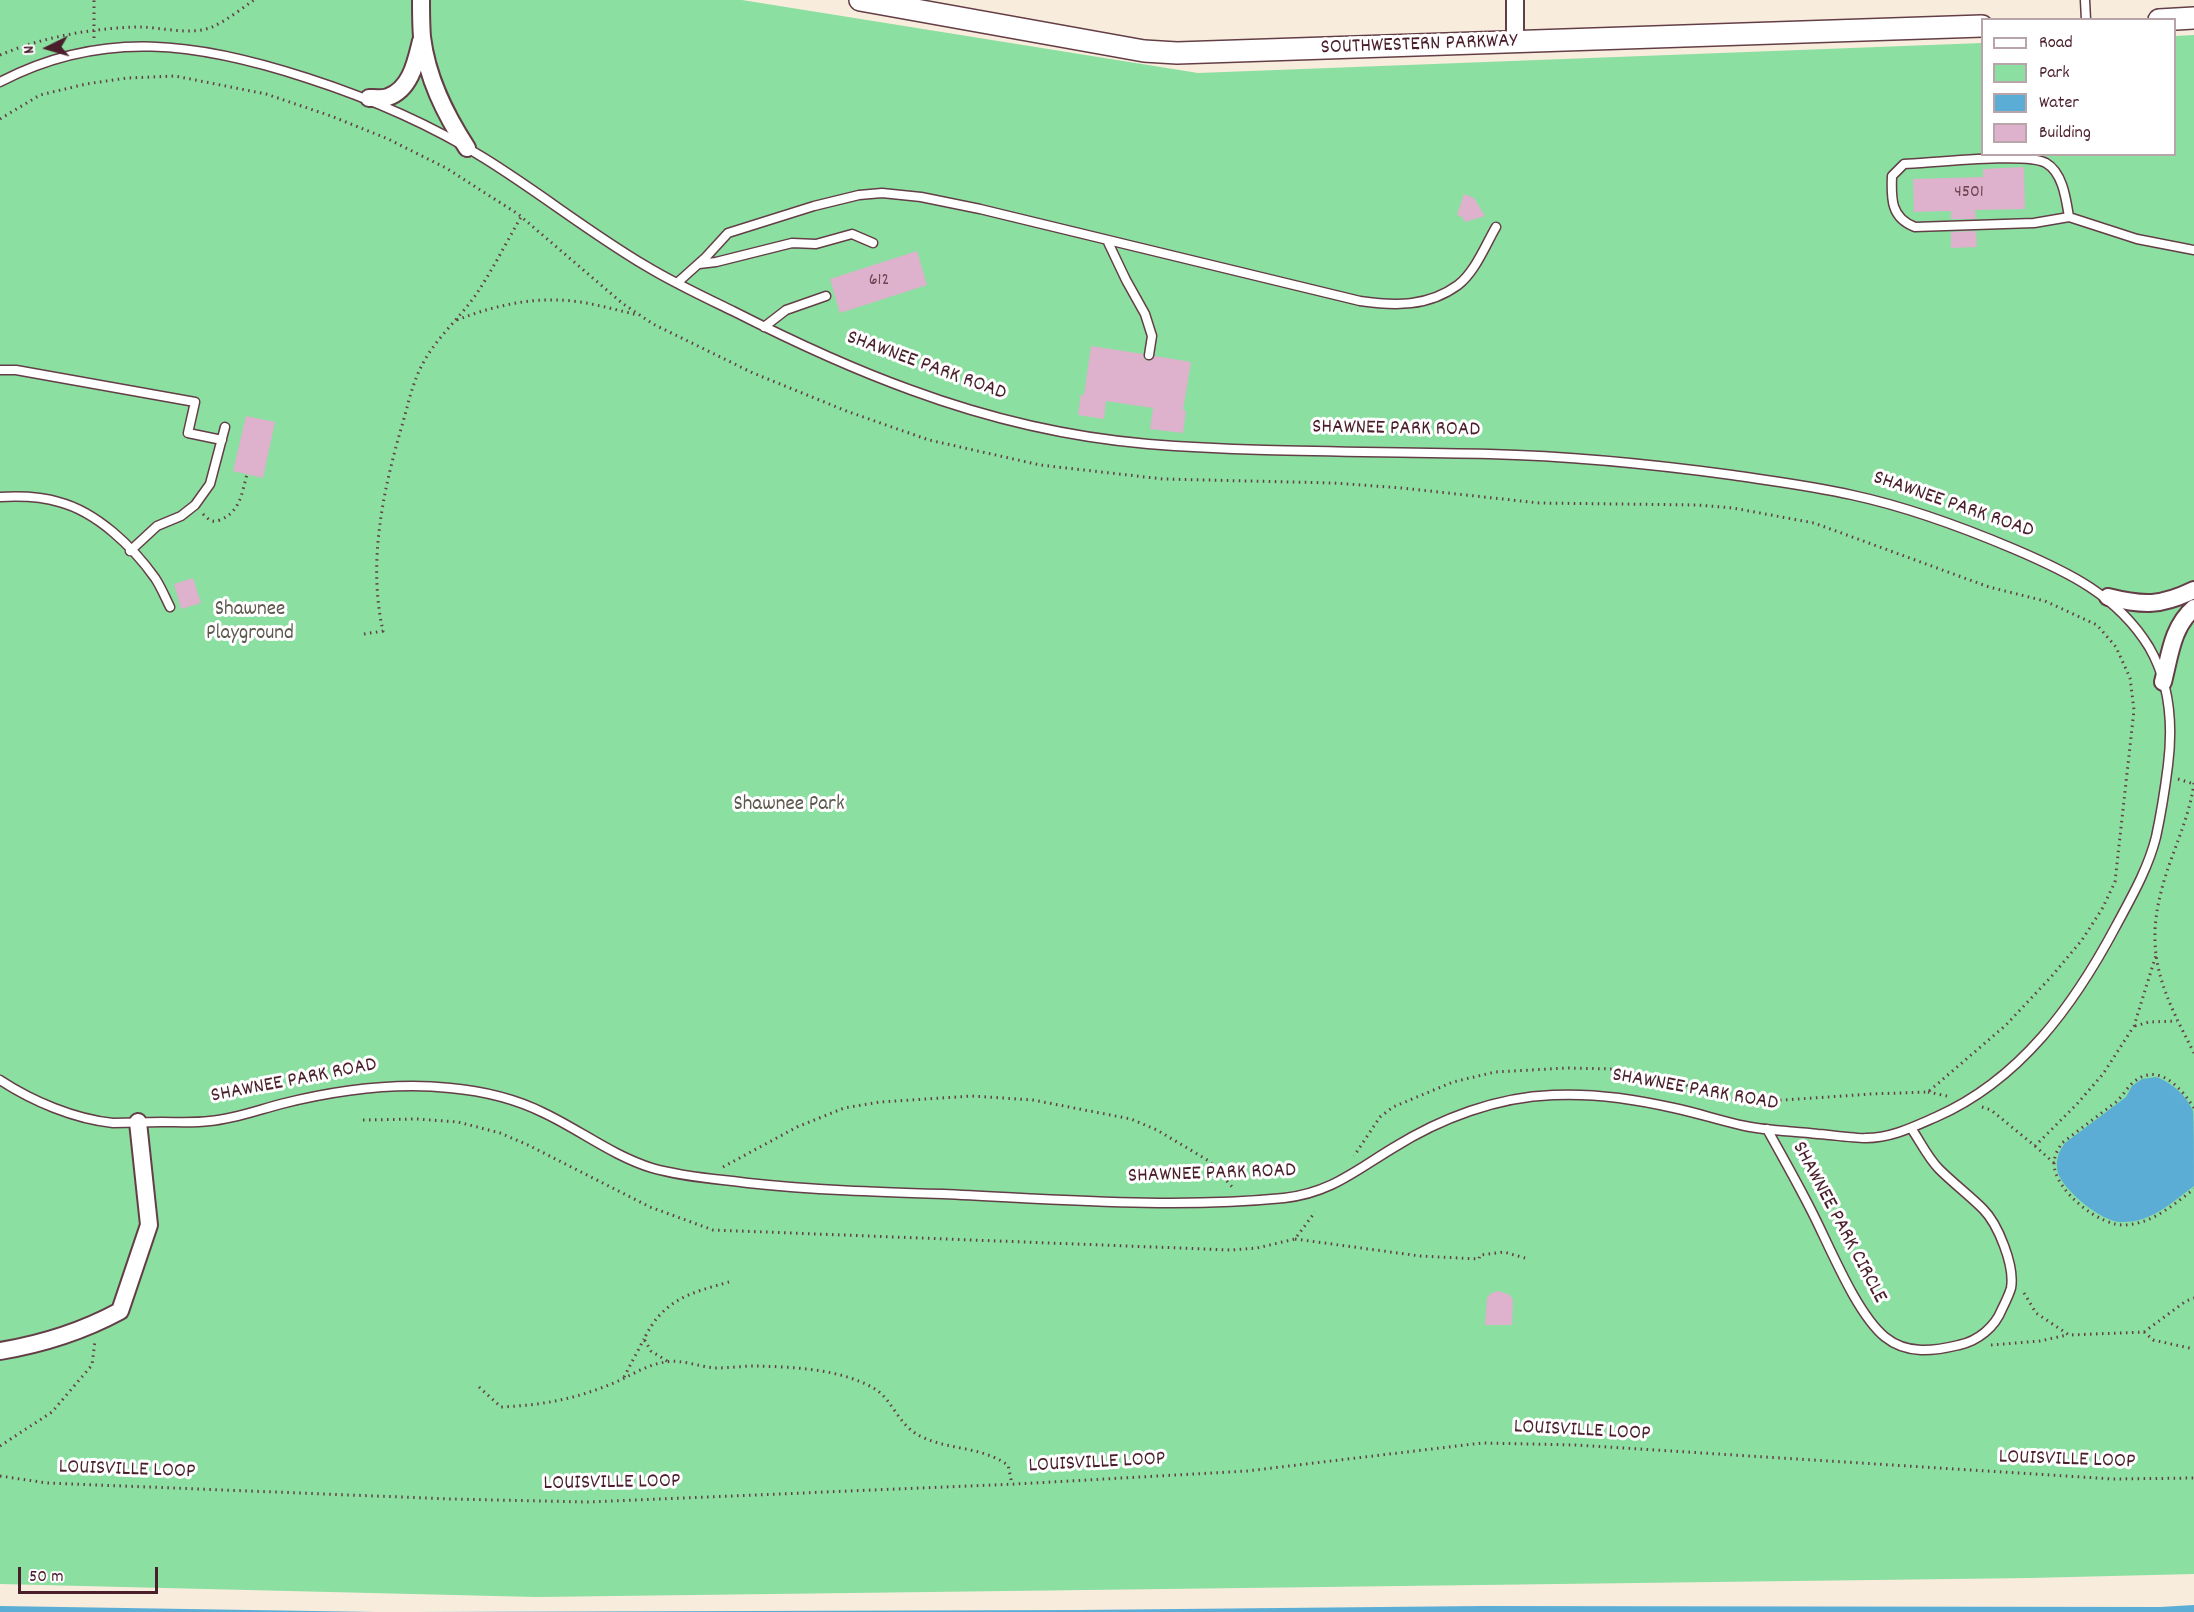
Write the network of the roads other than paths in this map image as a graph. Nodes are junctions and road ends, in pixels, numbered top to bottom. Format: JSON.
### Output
{"nodes":[{"id":1,"x":421,"y":0,"type":"edge"},
{"id":2,"x":860,"y":0,"type":"edge"},
{"id":3,"x":1515,"y":0,"type":"edge"},
{"id":4,"x":2085,"y":0,"type":"edge"},
{"id":5,"x":930,"y":6,"type":"edge"},
{"id":6,"x":2086,"y":18,"type":"edge"},
{"id":7,"x":2194,"y":18,"type":"edge"},
{"id":8,"x":2176,"y":19,"type":"edge"},
{"id":9,"x":1981,"y":26,"type":"edge"},
{"id":10,"x":422,"y":37,"type":"junction"},
{"id":11,"x":1515,"y":42,"type":"junction"},
{"id":12,"x":0,"y":82,"type":"edge"},
{"id":13,"x":369,"y":98,"type":"junction"},
{"id":14,"x":467,"y":148,"type":"junction"},
{"id":15,"x":2069,"y":217,"type":"junction"},
{"id":16,"x":1496,"y":228,"type":"dead end"},
{"id":17,"x":1107,"y":240,"type":"junction"},
{"id":18,"x":873,"y":243,"type":"dead end"},
{"id":19,"x":2194,"y":250,"type":"edge"},
{"id":20,"x":698,"y":265,"type":"junction"},
{"id":21,"x":677,"y":284,"type":"junction"},
{"id":22,"x":826,"y":296,"type":"dead end"},
{"id":23,"x":764,"y":327,"type":"junction"},
{"id":24,"x":1149,"y":355,"type":"dead end"},
{"id":25,"x":0,"y":370,"type":"edge"},
{"id":26,"x":225,"y":427,"type":"dead end"},
{"id":27,"x":222,"y":440,"type":"junction"},
{"id":28,"x":0,"y":497,"type":"edge"},
{"id":29,"x":130,"y":550,"type":"junction"},
{"id":30,"x":2194,"y":590,"type":"edge"},
{"id":31,"x":2108,"y":597,"type":"junction"},
{"id":32,"x":170,"y":607,"type":"dead end"},
{"id":33,"x":2194,"y":608,"type":"edge"},
{"id":34,"x":2163,"y":682,"type":"junction"},
{"id":35,"x":0,"y":1080,"type":"edge"},
{"id":36,"x":138,"y":1122,"type":"junction"},
{"id":37,"x":1911,"y":1128,"type":"junction"},
{"id":38,"x":1767,"y":1129,"type":"junction"},
{"id":39,"x":0,"y":1351,"type":"edge"}],
"edges":[{"from":1,"to":10,"type":"street"},
{"from":2,"to":5,"type":"street","name":"SOUTHWESTERN PARKWAY"},
{"from":3,"to":11,"type":"street"},
{"from":4,"to":6,"type":"lane"},
{"from":5,"to":11,"type":"street","name":"SOUTHWESTERN PARKWAY"},
{"from":7,"to":8,"type":"street"},
{"from":9,"to":11,"type":"street","name":"SOUTHWESTERN PARKWAY"},
{"from":10,"to":13,"type":"street"},
{"from":10,"to":14,"type":"street"},
{"from":12,"to":13,"type":"lane","name":"SHAWNEE PARK ROAD"},
{"from":13,"to":14,"type":"lane","name":"SHAWNEE PARK ROAD"},
{"from":14,"to":21,"type":"lane","name":"SHAWNEE PARK ROAD"},
{"from":15,"to":15,"type":"lane"},
{"from":15,"to":19,"type":"lane"},
{"from":16,"to":17,"type":"lane"},
{"from":17,"to":20,"type":"lane"},
{"from":17,"to":24,"type":"lane"},
{"from":18,"to":20,"type":"lane"},
{"from":20,"to":21,"type":"lane"},
{"from":21,"to":23,"type":"lane","name":"SHAWNEE PARK ROAD"},
{"from":22,"to":23,"type":"lane"},
{"from":23,"to":31,"type":"lane","name":"SHAWNEE PARK ROAD"},
{"from":25,"to":27,"type":"lane"},
{"from":26,"to":27,"type":"lane"},
{"from":27,"to":29,"type":"lane"},
{"from":28,"to":29,"type":"lane"},
{"from":29,"to":32,"type":"lane"},
{"from":30,"to":31,"type":"street","name":"SHAWNEE PARK ROAD"},
{"from":31,"to":34,"type":"lane","name":"SHAWNEE PARK ROAD"},
{"from":33,"to":34,"type":"street","name":"SHAWNEE PARK ROAD"},
{"from":34,"to":37,"type":"lane","name":"SHAWNEE PARK ROAD"},
{"from":35,"to":36,"type":"lane","name":"SHAWNEE PARK ROAD"},
{"from":36,"to":38,"type":"lane","name":"SHAWNEE PARK ROAD"},
{"from":36,"to":39,"type":"street"},
{"from":37,"to":38,"type":"lane","name":"SHAWNEE PARK ROAD"},
{"from":37,"to":38,"type":"lane","name":"SHAWNEE PARK CIRCLE"}]}
